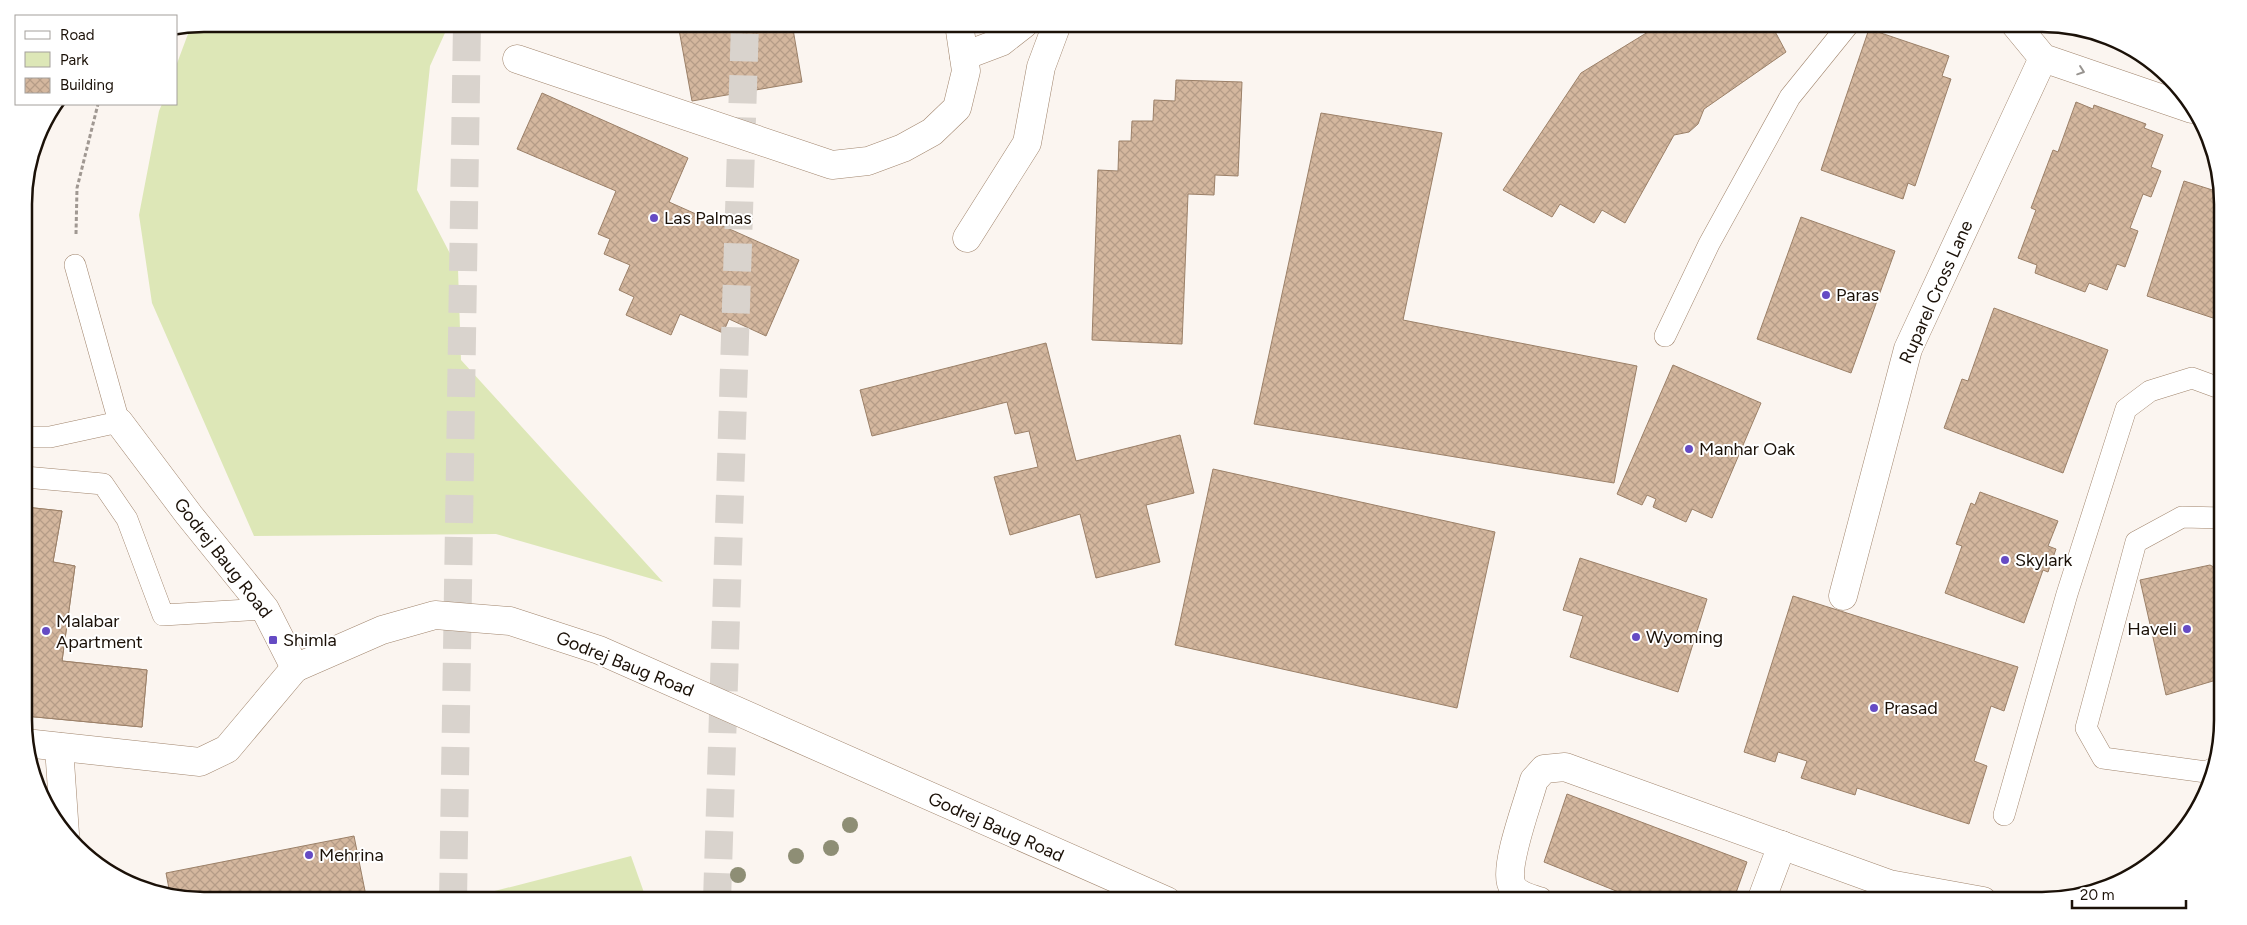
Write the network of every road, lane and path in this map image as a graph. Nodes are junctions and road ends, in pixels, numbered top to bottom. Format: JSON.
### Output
{"nodes":[{"id":1,"x":960,"y":32,"type":"edge"},
{"id":2,"x":1014,"y":32,"type":"edge"},
{"id":3,"x":1054,"y":32,"type":"edge"},
{"id":4,"x":1842,"y":32,"type":"edge"},
{"id":5,"x":2022,"y":32,"type":"edge"},
{"id":6,"x":964,"y":56,"type":"junction"},
{"id":7,"x":2043,"y":58,"type":"junction"},
{"id":8,"x":517,"y":59,"type":"dead end"},
{"id":9,"x":98,"y":105,"type":"edge"},
{"id":10,"x":2182,"y":105,"type":"edge"},
{"id":11,"x":967,"y":238,"type":"dead end"},
{"id":12,"x":75,"y":265,"type":"joint"},
{"id":13,"x":1665,"y":336,"type":"dead end"},
{"id":14,"x":2214,"y":386,"type":"edge"},
{"id":15,"x":119,"y":422,"type":"junction"},
{"id":16,"x":33,"y":437,"type":"edge"},
{"id":17,"x":32,"y":478,"type":"edge"},
{"id":18,"x":2214,"y":518,"type":"edge"},
{"id":19,"x":1842,"y":596,"type":"dead end"},
{"id":20,"x":265,"y":608,"type":"junction"},
{"id":21,"x":295,"y":668,"type":"junction"},
{"id":22,"x":34,"y":744,"type":"edge"},
{"id":23,"x":59,"y":747,"type":"junction"},
{"id":24,"x":2207,"y":772,"type":"edge"},
{"id":25,"x":2004,"y":815,"type":"dead end"},
{"id":26,"x":62,"y":818,"type":"edge"},
{"id":27,"x":1782,"y":845,"type":"junction"},
{"id":28,"x":1146,"y":892,"type":"edge"},
{"id":29,"x":1518,"y":892,"type":"edge"},
{"id":30,"x":1764,"y":892,"type":"edge"},
{"id":31,"x":1886,"y":892,"type":"edge"}],
"edges":[{"from":1,"to":6,"type":"street"},
{"from":2,"to":6,"type":"street"},
{"from":3,"to":11,"type":"street"},
{"from":4,"to":13,"type":"lane"},
{"from":5,"to":7,"type":"street"},
{"from":6,"to":8,"type":"street"},
{"from":7,"to":10,"type":"street","one_way":true},
{"from":7,"to":19,"type":"street","name":"Ruparel Cross Lane"},
{"from":9,"to":12,"type":"path"},
{"from":12,"to":15,"type":"lane"},
{"from":14,"to":25,"type":"lane"},
{"from":15,"to":16,"type":"lane"},
{"from":15,"to":20,"type":"street","name":"Godrej Baug Road"},
{"from":17,"to":20,"type":"lane"},
{"from":18,"to":24,"type":"lane"},
{"from":20,"to":21,"type":"street","name":"Godrej Baug Road"},
{"from":21,"to":23,"type":"street"},
{"from":21,"to":28,"type":"street","name":"Godrej Baug Road"},
{"from":22,"to":23,"type":"street"},
{"from":23,"to":26,"type":"street"},
{"from":27,"to":29,"type":"street"},
{"from":27,"to":30,"type":"street"},
{"from":27,"to":31,"type":"street"}]}
